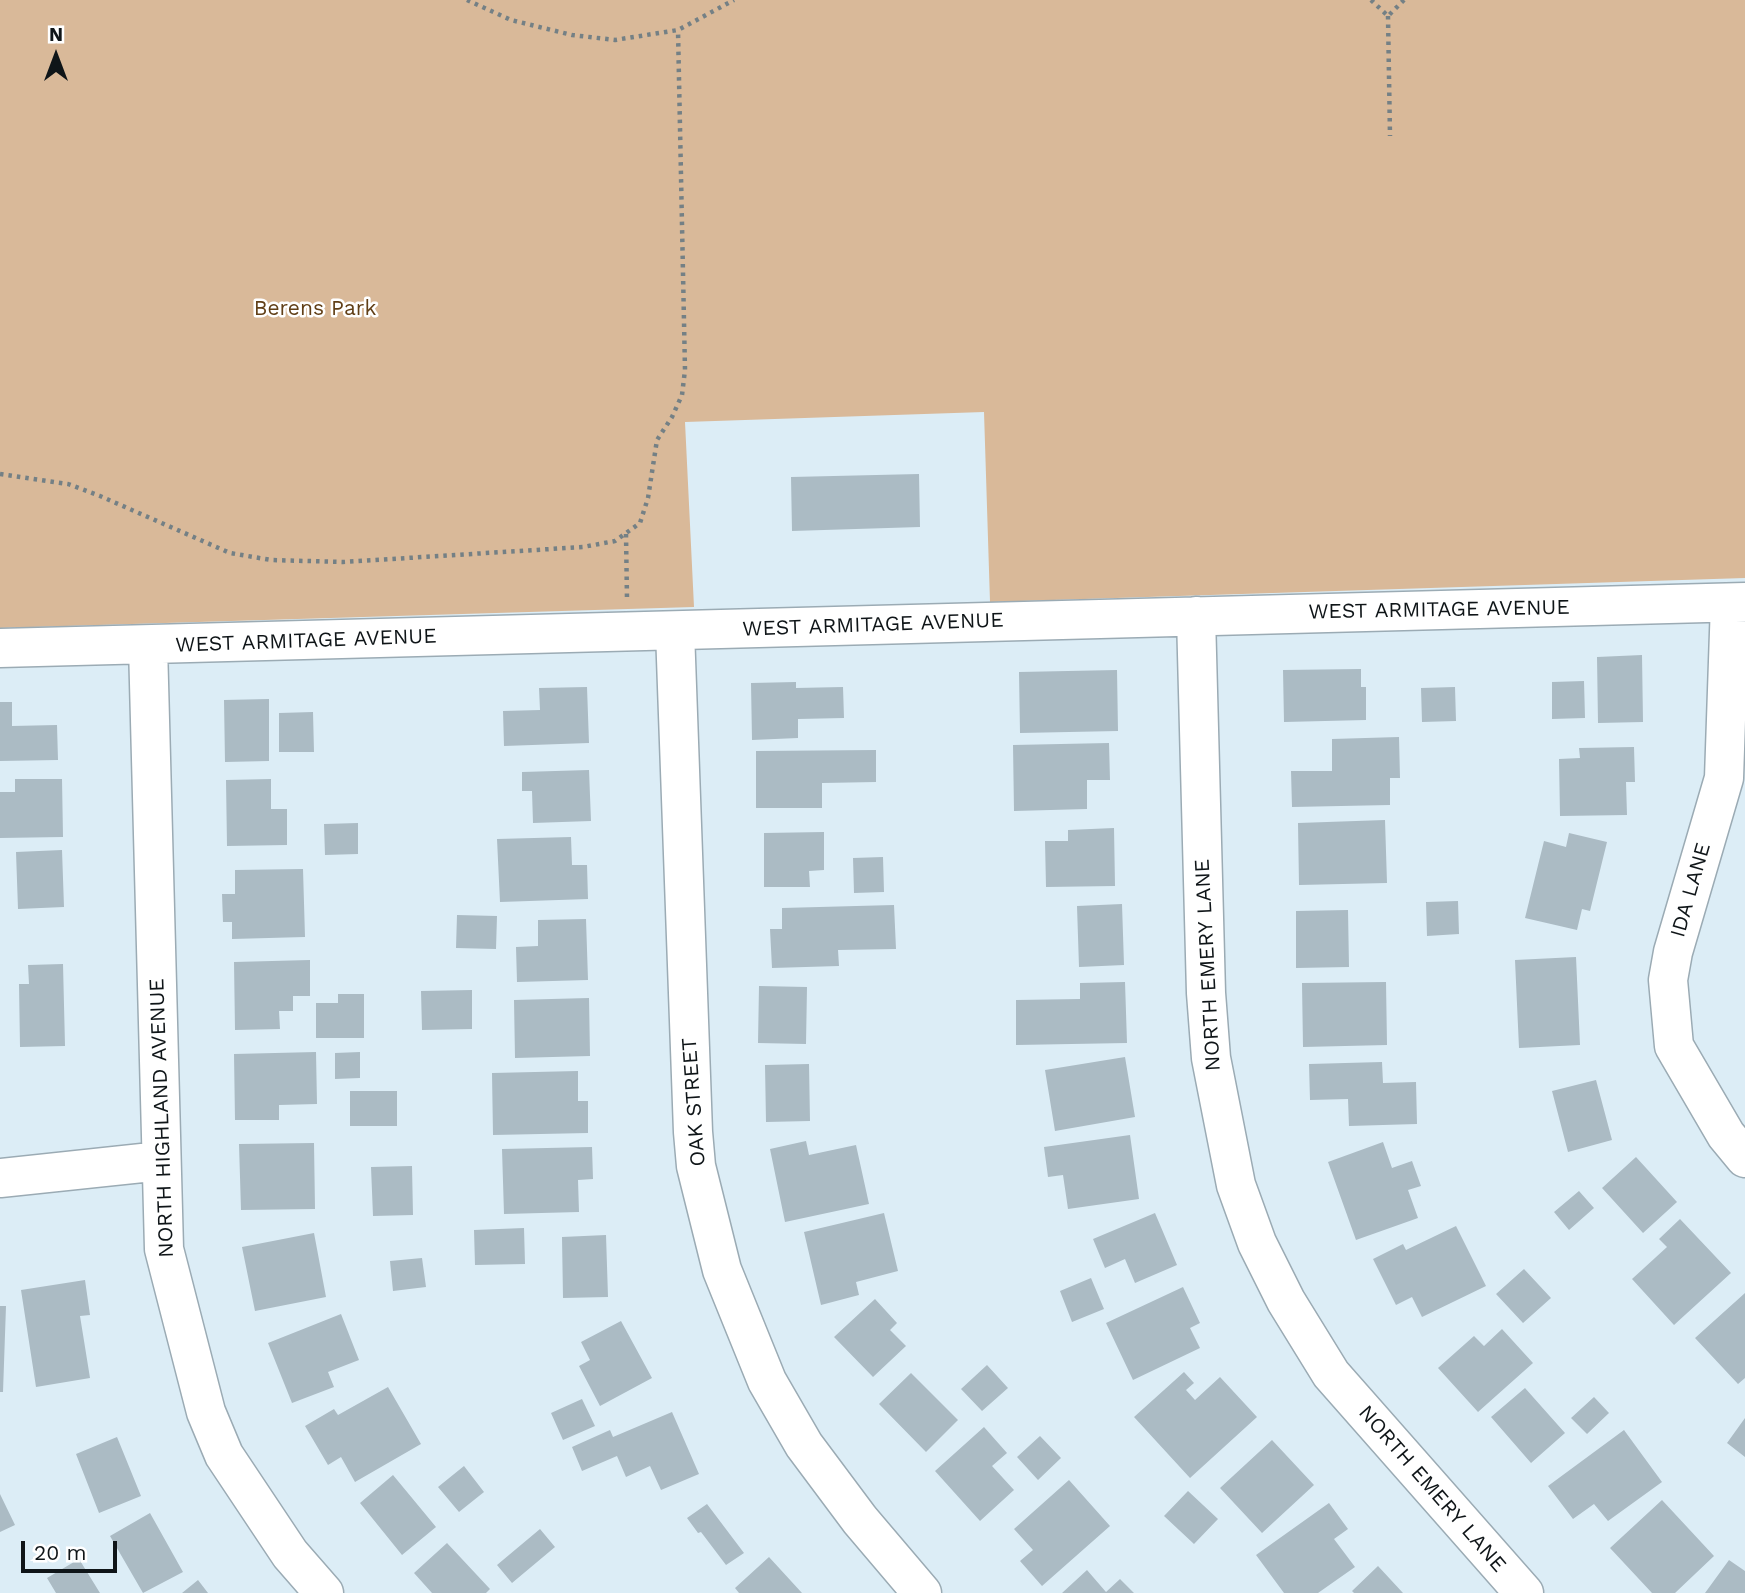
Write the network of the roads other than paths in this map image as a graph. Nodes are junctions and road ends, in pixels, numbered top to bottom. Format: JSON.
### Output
{"nodes":[{"id":1,"x":1738,"y":603,"type":"edge"},
{"id":2,"x":1196,"y":616,"type":"junction"},
{"id":3,"x":675,"y":631,"type":"junction"},
{"id":4,"x":148,"y":645,"type":"junction"},
{"id":5,"x":0,"y":648,"type":"edge"},
{"id":6,"x":1745,"y":1158,"type":"edge"},
{"id":7,"x":161,"y":1160,"type":"junction"},
{"id":8,"x":0,"y":1178,"type":"edge"},
{"id":9,"x":324,"y":1593,"type":"edge"},
{"id":10,"x":922,"y":1593,"type":"edge"},
{"id":11,"x":1524,"y":1593,"type":"edge"}],
"edges":[{"from":1,"to":2,"type":"street","name":"WEST ARMITAGE AVENUE"},
{"from":1,"to":6,"type":"street","name":"IDA LANE"},
{"from":2,"to":3,"type":"street","name":"WEST ARMITAGE AVENUE"},
{"from":2,"to":11,"type":"street","name":"NORTH EMERY LANE"},
{"from":3,"to":4,"type":"street","name":"WEST ARMITAGE AVENUE"},
{"from":3,"to":10,"type":"street","name":"OAK STREET"},
{"from":4,"to":5,"type":"street","name":"WEST ARMITAGE AVENUE"},
{"from":4,"to":7,"type":"street","name":"NORTH HIGHLAND AVENUE"},
{"from":7,"to":8,"type":"street"},
{"from":7,"to":9,"type":"street","name":"NORTH HIGHLAND AVENUE"}]}
